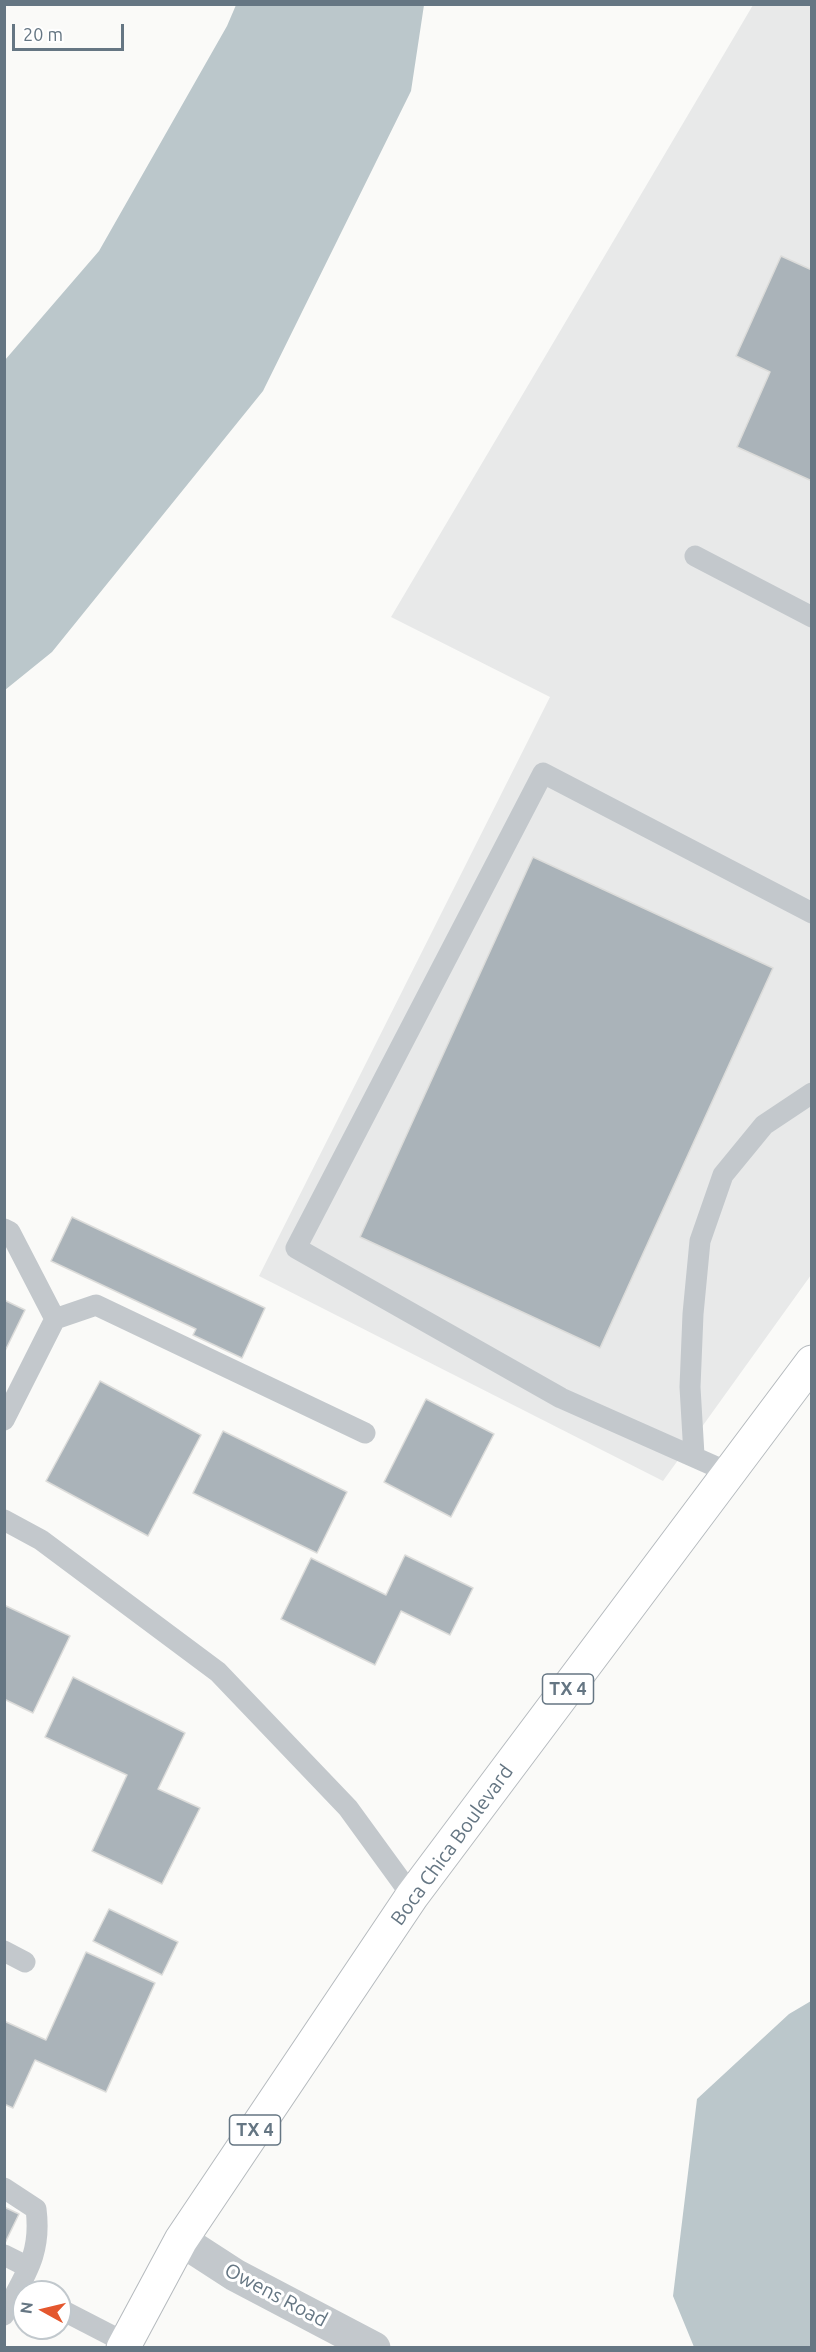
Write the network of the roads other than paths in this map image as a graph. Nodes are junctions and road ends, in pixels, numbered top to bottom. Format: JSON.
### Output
{"nodes":[{"id":1,"x":695,"y":556,"type":"dead end"},
{"id":2,"x":812,"y":616,"type":"edge"},
{"id":3,"x":812,"y":913,"type":"edge"},
{"id":4,"x":812,"y":1093,"type":"edge"},
{"id":5,"x":4,"y":1229,"type":"edge"},
{"id":6,"x":55,"y":1319,"type":"junction"},
{"id":7,"x":812,"y":1362,"type":"edge"},
{"id":8,"x":4,"y":1420,"type":"edge"},
{"id":9,"x":365,"y":1433,"type":"dead end"},
{"id":10,"x":694,"y":1455,"type":"junction"},
{"id":11,"x":730,"y":1473,"type":"junction"},
{"id":12,"x":4,"y":1520,"type":"edge"},
{"id":13,"x":412,"y":1896,"type":"junction"},
{"id":14,"x":4,"y":1951,"type":"edge"},
{"id":15,"x":25,"y":1962,"type":"dead end"},
{"id":16,"x":4,"y":2188,"type":"edge"},
{"id":17,"x":181,"y":2240,"type":"junction"},
{"id":18,"x":4,"y":2255,"type":"edge"},
{"id":19,"x":28,"y":2267,"type":"junction"},
{"id":20,"x":25,"y":2280,"type":"edge"},
{"id":21,"x":72,"y":2316,"type":"edge"},
{"id":22,"x":124,"y":2345,"type":"edge"},
{"id":23,"x":374,"y":2348,"type":"edge"}],
"edges":[{"from":1,"to":2,"type":"lane"},
{"from":3,"to":10,"type":"lane"},
{"from":4,"to":10,"type":"lane"},
{"from":5,"to":6,"type":"lane"},
{"from":6,"to":8,"type":"lane"},
{"from":6,"to":9,"type":"lane"},
{"from":7,"to":11,"type":"main road","name":"Boca Chica Boulevard","number":"TX 4"},
{"from":10,"to":11,"type":"lane"},
{"from":11,"to":13,"type":"main road","name":"Boca Chica Boulevard","number":"TX 4"},
{"from":12,"to":13,"type":"lane"},
{"from":13,"to":17,"type":"main road","name":"Boca Chica Boulevard","number":"TX 4"},
{"from":14,"to":15,"type":"lane"},
{"from":16,"to":19,"type":"lane"},
{"from":17,"to":22,"type":"main road","name":"Boca Chica Boulevard","number":"TX 4"},
{"from":17,"to":23,"type":"street","name":"Owens Road"},
{"from":18,"to":19,"type":"lane"},
{"from":19,"to":20,"type":"lane"},
{"from":21,"to":22,"type":"lane"}]}
